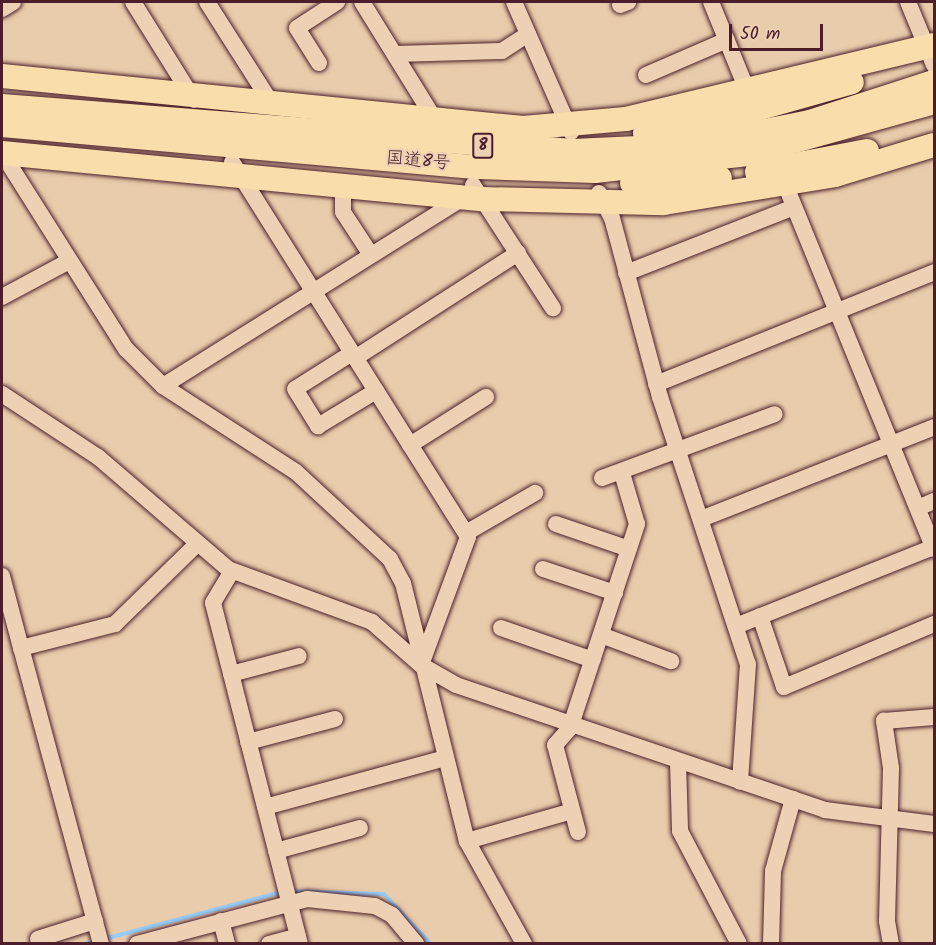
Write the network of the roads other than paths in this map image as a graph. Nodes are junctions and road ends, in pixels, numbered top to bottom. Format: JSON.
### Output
{"nodes":[{"id":1,"x":13,"y":2,"type":"edge"},
{"id":2,"x":135,"y":2,"type":"edge"},
{"id":3,"x":207,"y":2,"type":"edge"},
{"id":4,"x":337,"y":2,"type":"edge"},
{"id":5,"x":362,"y":2,"type":"edge"},
{"id":6,"x":514,"y":2,"type":"edge"},
{"id":7,"x":711,"y":2,"type":"edge"},
{"id":8,"x":908,"y":2,"type":"edge"},
{"id":9,"x":2,"y":9,"type":"edge"},
{"id":10,"x":528,"y":34,"type":"junction"},
{"id":11,"x":727,"y":40,"type":"junction"},
{"id":12,"x":926,"y":53,"type":"edge"},
{"id":13,"x":395,"y":54,"type":"junction"},
{"id":14,"x":319,"y":63,"type":"dead end"},
{"id":15,"x":646,"y":75,"type":"dead end"},
{"id":16,"x":2,"y":76,"type":"edge"},
{"id":17,"x":934,"y":82,"type":"edge"},
{"id":18,"x":748,"y":92,"type":"junction"},
{"id":19,"x":194,"y":100,"type":"junction"},
{"id":20,"x":270,"y":101,"type":"junction"},
{"id":21,"x":934,"y":102,"type":"edge"},
{"id":22,"x":19,"y":114,"type":"edge"},
{"id":23,"x":437,"y":124,"type":"junction"},
{"id":24,"x":2,"y":125,"type":"edge"},
{"id":25,"x":570,"y":129,"type":"junction"},
{"id":26,"x":934,"y":137,"type":"edge"},
{"id":27,"x":461,"y":145,"type":"junction"},
{"id":28,"x":934,"y":145,"type":"edge"},
{"id":29,"x":2,"y":153,"type":"edge"},
{"id":30,"x":322,"y":154,"type":"junction"},
{"id":31,"x":237,"y":170,"type":"junction"},
{"id":32,"x":785,"y":184,"type":"junction"},
{"id":33,"x":343,"y":185,"type":"junction"},
{"id":34,"x":473,"y":194,"type":"junction"},
{"id":35,"x":600,"y":196,"type":"junction"},
{"id":36,"x":795,"y":207,"type":"junction"},
{"id":37,"x":518,"y":253,"type":"junction"},
{"id":38,"x":370,"y":255,"type":"junction"},
{"id":39,"x":69,"y":261,"type":"junction"},
{"id":40,"x":934,"y":272,"type":"edge"},
{"id":41,"x":626,"y":273,"type":"junction"},
{"id":42,"x":313,"y":291,"type":"junction"},
{"id":43,"x":2,"y":297,"type":"edge"},
{"id":44,"x":553,"y":308,"type":"dead end"},
{"id":45,"x":837,"y":312,"type":"junction"},
{"id":46,"x":354,"y":355,"type":"junction"},
{"id":47,"x":656,"y":384,"type":"junction"},
{"id":48,"x":163,"y":386,"type":"junction"},
{"id":49,"x":376,"y":390,"type":"junction"},
{"id":50,"x":2,"y":394,"type":"edge"},
{"id":51,"x":486,"y":397,"type":"dead end"},
{"id":52,"x":775,"y":414,"type":"dead end"},
{"id":53,"x":934,"y":427,"type":"edge"},
{"id":54,"x":410,"y":445,"type":"junction"},
{"id":55,"x":892,"y":445,"type":"junction"},
{"id":56,"x":680,"y":454,"type":"junction"},
{"id":57,"x":622,"y":474,"type":"junction"},
{"id":58,"x":602,"y":478,"type":"dead end"},
{"id":59,"x":535,"y":493,"type":"dead end"},
{"id":60,"x":934,"y":501,"type":"edge"},
{"id":61,"x":918,"y":508,"type":"junction"},
{"id":62,"x":701,"y":519,"type":"junction"},
{"id":63,"x":556,"y":524,"type":"dead end"},
{"id":64,"x":466,"y":533,"type":"junction"},
{"id":65,"x":195,"y":544,"type":"junction"},
{"id":66,"x":934,"y":548,"type":"edge"},
{"id":67,"x":629,"y":549,"type":"junction"},
{"id":68,"x":543,"y":569,"type":"dead end"},
{"id":69,"x":232,"y":571,"type":"junction"},
{"id":70,"x":2,"y":576,"type":"edge"},
{"id":71,"x":615,"y":593,"type":"junction"},
{"id":72,"x":760,"y":616,"type":"junction"},
{"id":73,"x":934,"y":624,"type":"edge"},
{"id":74,"x":736,"y":626,"type":"junction"},
{"id":75,"x":501,"y":628,"type":"dead end"},
{"id":76,"x":601,"y":634,"type":"junction"},
{"id":77,"x":21,"y":648,"type":"junction"},
{"id":78,"x":299,"y":656,"type":"dead end"},
{"id":79,"x":592,"y":660,"type":"junction"},
{"id":80,"x":671,"y":661,"type":"dead end"},
{"id":81,"x":421,"y":665,"type":"junction"},
{"id":82,"x":231,"y":674,"type":"junction"},
{"id":83,"x":934,"y":717,"type":"edge"},
{"id":84,"x":335,"y":719,"type":"dead end"},
{"id":85,"x":570,"y":728,"type":"junction"},
{"id":86,"x":248,"y":742,"type":"junction"},
{"id":87,"x":445,"y":758,"type":"junction"},
{"id":88,"x":678,"y":762,"type":"junction"},
{"id":89,"x":740,"y":782,"type":"junction"},
{"id":90,"x":793,"y":799,"type":"junction"},
{"id":91,"x":265,"y":807,"type":"junction"},
{"id":92,"x":572,"y":811,"type":"junction"},
{"id":93,"x":891,"y":818,"type":"junction"},
{"id":94,"x":934,"y":824,"type":"edge"},
{"id":95,"x":360,"y":828,"type":"dead end"},
{"id":96,"x":578,"y":832,"type":"dead end"},
{"id":97,"x":466,"y":841,"type":"junction"},
{"id":98,"x":276,"y":852,"type":"junction"},
{"id":99,"x":287,"y":895,"type":"junction"},
{"id":100,"x":221,"y":921,"type":"junction"},
{"id":101,"x":98,"y":933,"type":"edge"},
{"id":102,"x":38,"y":939,"type":"dead end"},
{"id":103,"x":165,"y":940,"type":"edge"},
{"id":104,"x":299,"y":940,"type":"edge"},
{"id":105,"x":137,"y":944,"type":"edge"},
{"id":106,"x":227,"y":944,"type":"edge"},
{"id":107,"x":269,"y":944,"type":"edge"},
{"id":108,"x":416,"y":944,"type":"edge"},
{"id":109,"x":524,"y":944,"type":"edge"},
{"id":110,"x":739,"y":944,"type":"edge"},
{"id":111,"x":771,"y":944,"type":"edge"},
{"id":112,"x":891,"y":944,"type":"edge"}],
"edges":[{"from":1,"to":9,"type":"street"},
{"from":2,"to":19,"type":"street"},
{"from":3,"to":20,"type":"street"},
{"from":4,"to":14,"type":"street"},
{"from":5,"to":13,"type":"street"},
{"from":6,"to":10,"type":"street"},
{"from":7,"to":11,"type":"street"},
{"from":8,"to":12,"type":"street"},
{"from":10,"to":13,"type":"street"},
{"from":10,"to":25,"type":"street"},
{"from":11,"to":15,"type":"street"},
{"from":11,"to":18,"type":"street"},
{"from":12,"to":18,"type":"highway"},
{"from":12,"to":27,"type":"highway","number":"8"},
{"from":13,"to":23,"type":"street"},
{"from":16,"to":19,"type":"highway"},
{"from":17,"to":27,"type":"highway","name":"国道8号","number":"8"},
{"from":18,"to":25,"type":"highway"},
{"from":19,"to":20,"type":"highway"},
{"from":20,"to":23,"type":"highway"},
{"from":21,"to":30,"type":"highway","name":"国道8号","number":"8"},
{"from":22,"to":24,"type":"highway","name":"国道8号","number":"8"},
{"from":22,"to":27,"type":"highway","name":"国道8号","number":"8"},
{"from":22,"to":30,"type":"highway","name":"国道8号","number":"8"},
{"from":23,"to":25,"type":"highway"},
{"from":26,"to":30,"type":"highway","number":"8"},
{"from":28,"to":32,"type":"highway"},
{"from":29,"to":31,"type":"highway"},
{"from":29,"to":39,"type":"street"},
{"from":31,"to":33,"type":"highway"},
{"from":31,"to":42,"type":"street"},
{"from":32,"to":35,"type":"highway"},
{"from":32,"to":36,"type":"street"},
{"from":33,"to":34,"type":"highway"},
{"from":33,"to":38,"type":"street"},
{"from":34,"to":35,"type":"highway"},
{"from":34,"to":37,"type":"street"},
{"from":34,"to":38,"type":"street"},
{"from":35,"to":41,"type":"street"},
{"from":36,"to":41,"type":"street"},
{"from":36,"to":45,"type":"street"},
{"from":37,"to":44,"type":"street"},
{"from":37,"to":46,"type":"street"},
{"from":38,"to":42,"type":"street"},
{"from":39,"to":43,"type":"street"},
{"from":39,"to":48,"type":"street"},
{"from":40,"to":45,"type":"street"},
{"from":41,"to":47,"type":"street"},
{"from":42,"to":46,"type":"street"},
{"from":42,"to":48,"type":"street"},
{"from":45,"to":47,"type":"street"},
{"from":45,"to":55,"type":"street"},
{"from":46,"to":49,"type":"street"},
{"from":46,"to":49,"type":"street"},
{"from":47,"to":56,"type":"street"},
{"from":48,"to":81,"type":"street"},
{"from":49,"to":54,"type":"street"},
{"from":50,"to":65,"type":"street"},
{"from":51,"to":54,"type":"street"},
{"from":52,"to":56,"type":"street"},
{"from":53,"to":55,"type":"street"},
{"from":54,"to":64,"type":"street"},
{"from":55,"to":61,"type":"street"},
{"from":55,"to":62,"type":"street"},
{"from":56,"to":57,"type":"street"},
{"from":56,"to":62,"type":"street"},
{"from":57,"to":58,"type":"street"},
{"from":57,"to":67,"type":"street"},
{"from":59,"to":64,"type":"street"},
{"from":60,"to":61,"type":"street"},
{"from":61,"to":66,"type":"street"},
{"from":62,"to":74,"type":"street"},
{"from":63,"to":67,"type":"street"},
{"from":64,"to":81,"type":"street"},
{"from":65,"to":69,"type":"street"},
{"from":65,"to":77,"type":"street"},
{"from":66,"to":72,"type":"street"},
{"from":67,"to":71,"type":"street"},
{"from":68,"to":71,"type":"street"},
{"from":69,"to":81,"type":"street"},
{"from":69,"to":82,"type":"street"},
{"from":70,"to":77,"type":"street"},
{"from":71,"to":76,"type":"street"},
{"from":72,"to":73,"type":"street"},
{"from":72,"to":74,"type":"street"},
{"from":74,"to":89,"type":"street"},
{"from":75,"to":79,"type":"street"},
{"from":76,"to":79,"type":"street"},
{"from":76,"to":80,"type":"street"},
{"from":77,"to":101,"type":"street"},
{"from":78,"to":82,"type":"street"},
{"from":79,"to":85,"type":"street"},
{"from":81,"to":85,"type":"street"},
{"from":81,"to":87,"type":"street"},
{"from":82,"to":86,"type":"street"},
{"from":83,"to":93,"type":"street"},
{"from":84,"to":86,"type":"street"},
{"from":85,"to":88,"type":"street"},
{"from":85,"to":92,"type":"street"},
{"from":86,"to":91,"type":"street"},
{"from":87,"to":91,"type":"street"},
{"from":87,"to":97,"type":"street"},
{"from":88,"to":89,"type":"street"},
{"from":88,"to":110,"type":"street"},
{"from":89,"to":90,"type":"street"},
{"from":90,"to":93,"type":"street"},
{"from":90,"to":111,"type":"street"},
{"from":91,"to":98,"type":"street"},
{"from":92,"to":96,"type":"street"},
{"from":92,"to":97,"type":"street"},
{"from":93,"to":94,"type":"street"},
{"from":93,"to":112,"type":"street"},
{"from":95,"to":98,"type":"street"},
{"from":97,"to":109,"type":"street"},
{"from":98,"to":99,"type":"street"},
{"from":99,"to":100,"type":"street"},
{"from":99,"to":104,"type":"street"},
{"from":99,"to":108,"type":"street"},
{"from":100,"to":103,"type":"street"},
{"from":100,"to":106,"type":"street"},
{"from":101,"to":102,"type":"street"},
{"from":103,"to":105,"type":"street"},
{"from":104,"to":107,"type":"street"}]}
